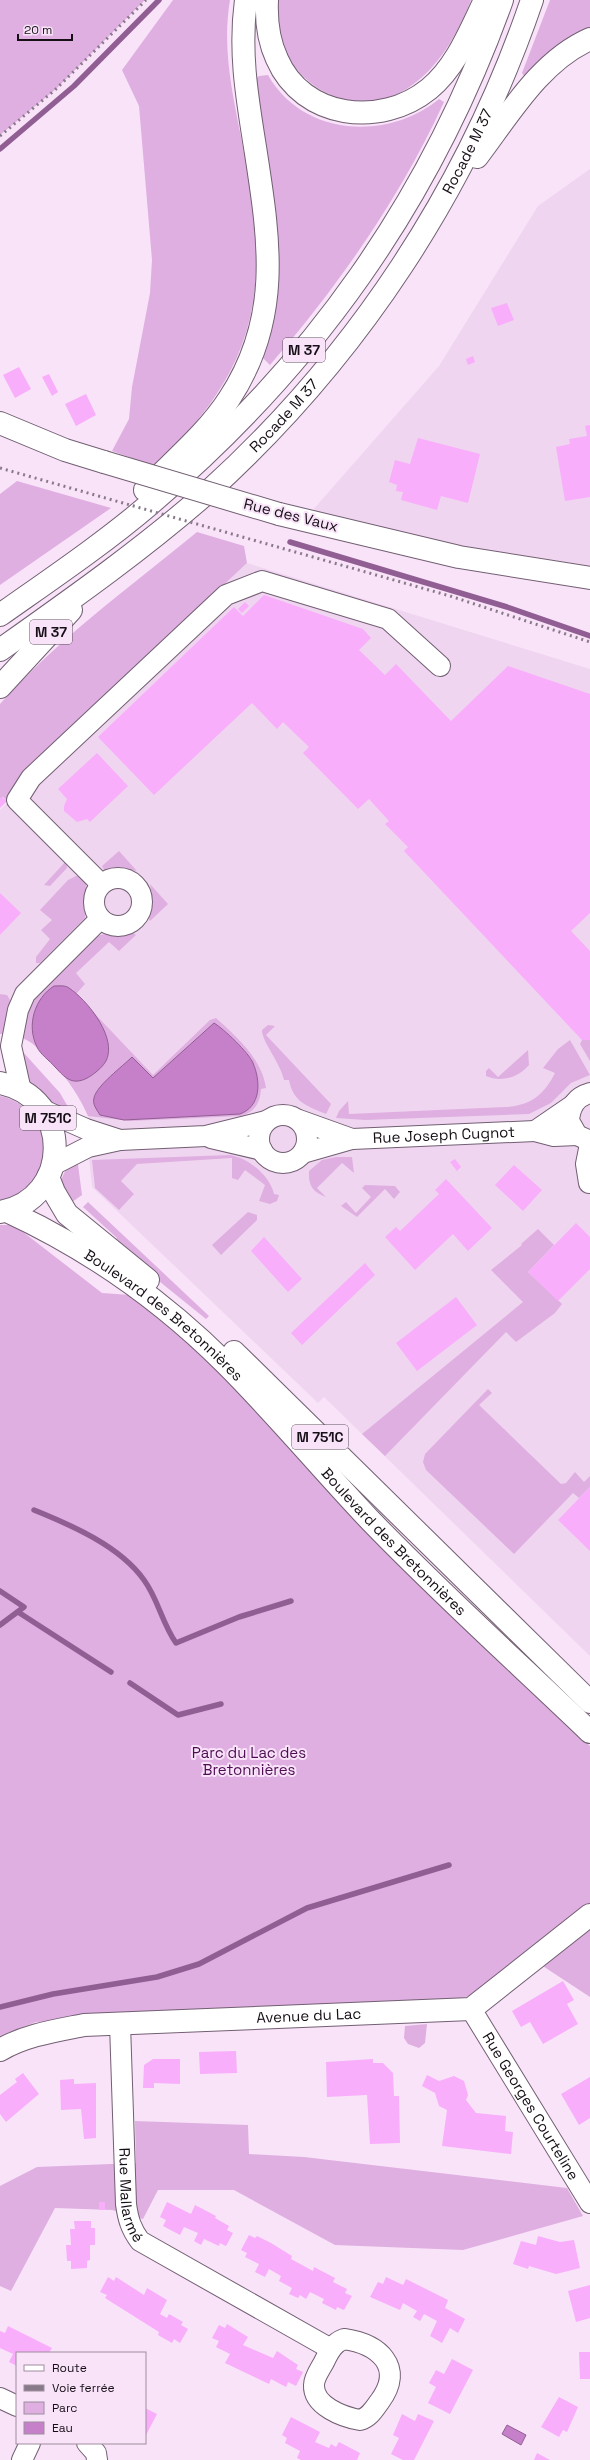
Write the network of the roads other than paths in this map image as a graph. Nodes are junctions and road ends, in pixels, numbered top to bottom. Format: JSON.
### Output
{"nodes":[{"id":1,"x":246,"y":0,"type":"edge"},
{"id":2,"x":267,"y":0,"type":"edge"},
{"id":3,"x":485,"y":0,"type":"edge"},
{"id":4,"x":502,"y":0,"type":"edge"},
{"id":5,"x":532,"y":0,"type":"edge"},
{"id":6,"x":590,"y":39,"type":"edge"},
{"id":7,"x":439,"y":207,"type":"junction"},
{"id":8,"x":0,"y":423,"type":"edge"},
{"id":9,"x":66,"y":568,"type":"junction"},
{"id":10,"x":101,"y":578,"type":"junction"},
{"id":11,"x":590,"y":578,"type":"edge"},
{"id":12,"x":0,"y":615,"type":"edge"},
{"id":13,"x":0,"y":650,"type":"edge"},
{"id":14,"x":440,"y":666,"type":"dead end"},
{"id":15,"x":0,"y":687,"type":"edge"},
{"id":16,"x":101,"y":884,"type":"junction"},
{"id":17,"x":100,"y":919,"type":"junction"},
{"id":18,"x":5,"y":1053,"type":"edge"},
{"id":19,"x":0,"y":1084,"type":"edge"},
{"id":20,"x":21,"y":1090,"type":"junction"},
{"id":21,"x":590,"y":1093,"type":"edge"},
{"id":22,"x":572,"y":1105,"type":"junction"},
{"id":23,"x":43,"y":1110,"type":"junction"},
{"id":24,"x":299,"y":1120,"type":"junction"},
{"id":25,"x":266,"y":1121,"type":"junction"},
{"id":26,"x":536,"y":1131,"type":"junction"},
{"id":27,"x":206,"y":1136,"type":"junction"},
{"id":28,"x":352,"y":1139,"type":"junction"},
{"id":29,"x":120,"y":1140,"type":"junction"},
{"id":30,"x":586,"y":1140,"type":"edge"},
{"id":31,"x":262,"y":1150,"type":"junction"},
{"id":32,"x":303,"y":1153,"type":"junction"},
{"id":33,"x":51,"y":1171,"type":"junction"},
{"id":34,"x":589,"y":1183,"type":"dead end"},
{"id":35,"x":3,"y":1211,"type":"edge"},
{"id":36,"x":590,"y":1702,"type":"edge"},
{"id":37,"x":590,"y":1732,"type":"edge"},
{"id":38,"x":590,"y":1915,"type":"edge"},
{"id":39,"x":471,"y":2009,"type":"junction"},
{"id":40,"x":120,"y":2024,"type":"junction"},
{"id":41,"x":0,"y":2050,"type":"edge"},
{"id":42,"x":590,"y":2203,"type":"edge"},
{"id":43,"x":331,"y":2349,"type":"dead end"},
{"id":44,"x":0,"y":2398,"type":"edge"},
{"id":45,"x":16,"y":2406,"type":"edge"},
{"id":46,"x":30,"y":2444,"type":"edge"},
{"id":47,"x":88,"y":2444,"type":"edge"},
{"id":48,"x":22,"y":2460,"type":"edge"},
{"id":49,"x":97,"y":2460,"type":"edge"}],
"edges":[{"from":1,"to":9,"type":"main road"},
{"from":2,"to":3,"type":"main road"},
{"from":4,"to":9,"type":"main road","name":"Rocade M 37","number":"M 37"},
{"from":5,"to":7,"type":"main road","name":"Rocade M 37","number":"M 37"},
{"from":6,"to":7,"type":"main road"},
{"from":7,"to":10,"type":"main road","name":"Rocade M 37","number":"M 37"},
{"from":8,"to":11,"type":"main road","name":"Rue des Vaux","bridge":true},
{"from":9,"to":12,"type":"main road","name":"Rocade M 37","number":"M 37"},
{"from":10,"to":13,"type":"main road","name":"Rocade M 37","number":"M 37"},
{"from":10,"to":15,"type":"main road","number":"M 37"},
{"from":14,"to":16,"type":"street"},
{"from":16,"to":17,"type":"street"},
{"from":16,"to":17,"type":"street"},
{"from":17,"to":18,"type":"street"},
{"from":18,"to":20,"type":"street"},
{"from":19,"to":20,"type":"main road","number":"M 751C"},
{"from":20,"to":23,"type":"main road","number":"M 751C"},
{"from":21,"to":22,"type":"street","name":"Rue Joseph Cugnot"},
{"from":22,"to":26,"type":"street","name":"Rue Joseph Cugnot"},
{"from":22,"to":30,"type":"street"},
{"from":23,"to":29,"type":"street"},
{"from":23,"to":33,"type":"main road","number":"M 751C"},
{"from":24,"to":25,"type":"street"},
{"from":24,"to":28,"type":"street","name":"Rue Joseph Cugnot"},
{"from":24,"to":32,"type":"street"},
{"from":25,"to":27,"type":"street"},
{"from":25,"to":31,"type":"street"},
{"from":26,"to":28,"type":"street","name":"Rue Joseph Cugnot"},
{"from":26,"to":30,"type":"street","name":"Rue Joseph Cugnot"},
{"from":27,"to":29,"type":"street"},
{"from":27,"to":31,"type":"street"},
{"from":28,"to":32,"type":"street","name":"Rue Joseph Cugnot"},
{"from":29,"to":33,"type":"street"},
{"from":30,"to":34,"type":"street"},
{"from":31,"to":32,"type":"street"},
{"from":33,"to":35,"type":"main road","number":"M 751C"},
{"from":33,"to":36,"type":"main road","name":"Boulevard des Bretonnières","number":"M 751C"},
{"from":35,"to":37,"type":"main road","name":"Boulevard des Bretonnières","number":"M 751C"},
{"from":38,"to":39,"type":"main road"},
{"from":39,"to":40,"type":"main road","name":"Avenue du Lac"},
{"from":39,"to":42,"type":"street","name":"Rue Georges Courteline"},
{"from":40,"to":41,"type":"main road","name":"Avenue du Lac"},
{"from":40,"to":43,"type":"street","name":"Rue Mallarmé"},
{"from":44,"to":45,"type":"street"},
{"from":46,"to":48,"type":"street"},
{"from":47,"to":49,"type":"street"}]}
